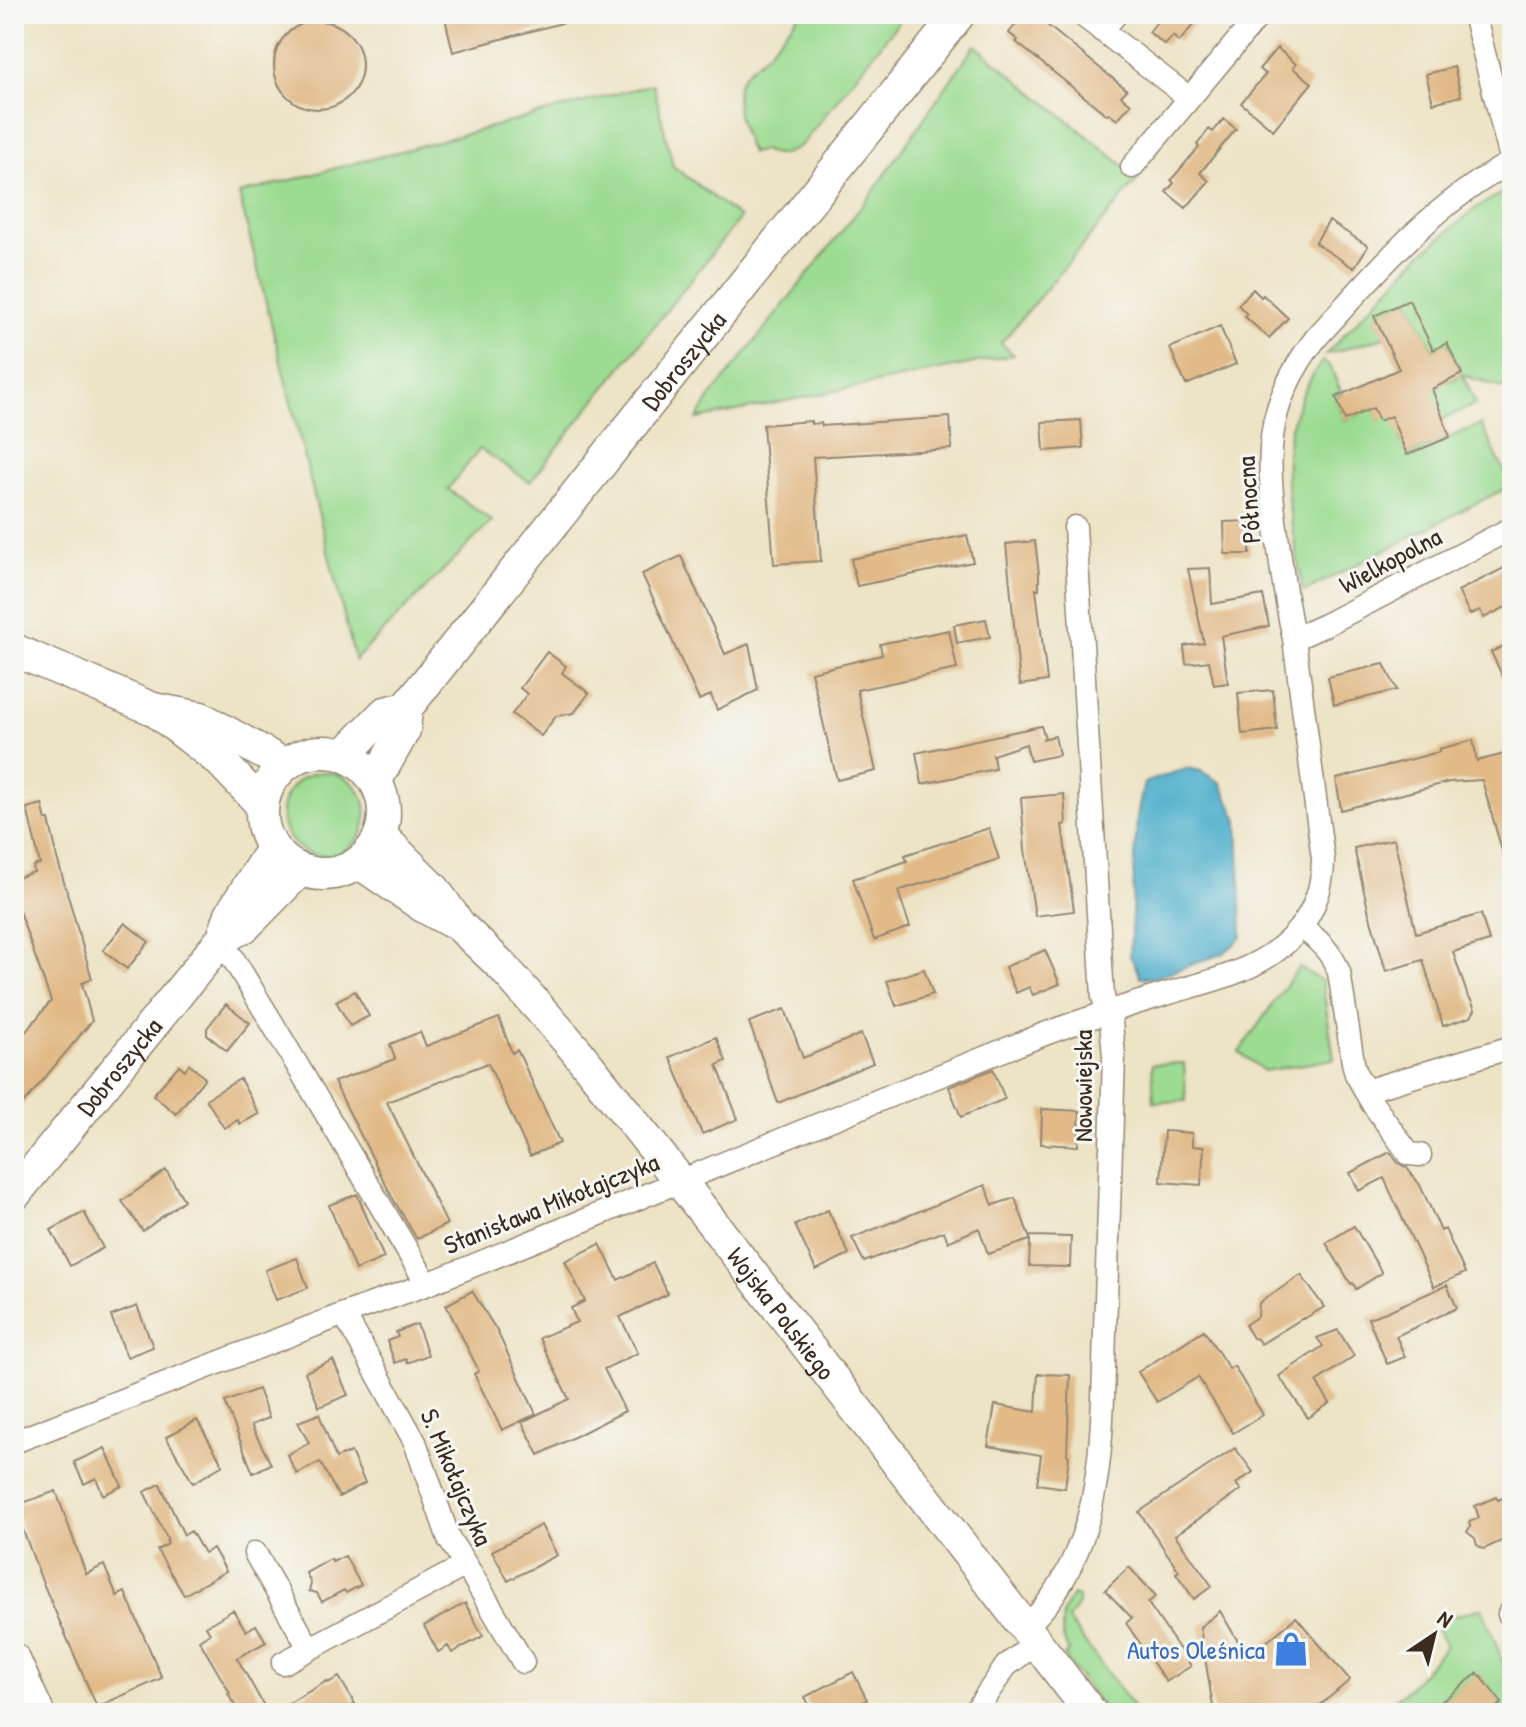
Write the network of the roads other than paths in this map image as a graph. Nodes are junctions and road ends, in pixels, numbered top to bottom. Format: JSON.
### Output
{"nodes":[{"id":1,"x":959,"y":14,"type":"edge"},
{"id":2,"x":1081,"y":14,"type":"edge"},
{"id":3,"x":1260,"y":14,"type":"edge"},
{"id":4,"x":1474,"y":14,"type":"edge"},
{"id":5,"x":1109,"y":22,"type":"edge"},
{"id":6,"x":1189,"y":98,"type":"junction"},
{"id":7,"x":1512,"y":162,"type":"edge"},
{"id":8,"x":1132,"y":167,"type":"dead end"},
{"id":9,"x":1075,"y":527,"type":"dead end"},
{"id":10,"x":1512,"y":528,"type":"edge"},
{"id":11,"x":1294,"y":639,"type":"junction"},
{"id":12,"x":14,"y":650,"type":"edge"},
{"id":13,"x":406,"y":708,"type":"junction"},
{"id":14,"x":153,"y":709,"type":"junction"},
{"id":15,"x":344,"y":755,"type":"junction"},
{"id":16,"x":285,"y":765,"type":"junction"},
{"id":17,"x":376,"y":780,"type":"junction"},
{"id":18,"x":262,"y":805,"type":"junction"},
{"id":19,"x":381,"y":836,"type":"junction"},
{"id":20,"x":272,"y":849,"type":"junction"},
{"id":21,"x":360,"y":863,"type":"junction"},
{"id":22,"x":299,"y":871,"type":"junction"},
{"id":23,"x":460,"y":926,"type":"junction"},
{"id":24,"x":1302,"y":927,"type":"junction"},
{"id":25,"x":221,"y":941,"type":"junction"},
{"id":26,"x":1107,"y":1011,"type":"junction"},
{"id":27,"x":1512,"y":1047,"type":"edge"},
{"id":28,"x":1365,"y":1091,"type":"junction"},
{"id":29,"x":1420,"y":1155,"type":"dead end"},
{"id":30,"x":680,"y":1181,"type":"junction"},
{"id":31,"x":14,"y":1195,"type":"edge"},
{"id":32,"x":425,"y":1285,"type":"junction"},
{"id":33,"x":344,"y":1314,"type":"junction"},
{"id":34,"x":14,"y":1442,"type":"edge"},
{"id":35,"x":255,"y":1553,"type":"dead end"},
{"id":36,"x":466,"y":1565,"type":"junction"},
{"id":37,"x":1031,"y":1634,"type":"junction"},
{"id":38,"x":309,"y":1648,"type":"junction"},
{"id":39,"x":14,"y":1660,"type":"edge"},
{"id":40,"x":523,"y":1662,"type":"dead end"},
{"id":41,"x":283,"y":1663,"type":"dead end"},
{"id":42,"x":38,"y":1713,"type":"edge"},
{"id":43,"x":974,"y":1713,"type":"edge"},
{"id":44,"x":1091,"y":1713,"type":"edge"}],
"edges":[{"from":1,"to":13,"type":"main road","name":"Dobroszycka"},
{"from":2,"to":5,"type":"street"},
{"from":3,"to":6,"type":"street"},
{"from":4,"to":7,"type":"street","name":"Północna"},
{"from":5,"to":6,"type":"street"},
{"from":6,"to":8,"type":"street"},
{"from":7,"to":11,"type":"street","name":"Północna"},
{"from":9,"to":26,"type":"street","name":"Nowowiejska"},
{"from":10,"to":11,"type":"street","name":"Wielkopolna"},
{"from":11,"to":24,"type":"street","name":"Północna"},
{"from":12,"to":14,"type":"main road"},
{"from":13,"to":15,"type":"main road","name":"Dobroszycka"},
{"from":13,"to":17,"type":"main road","name":"Dobroszycka"},
{"from":14,"to":16,"type":"main road"},
{"from":14,"to":18,"type":"main road"},
{"from":15,"to":16,"type":"main road"},
{"from":15,"to":17,"type":"main road"},
{"from":16,"to":18,"type":"main road"},
{"from":17,"to":19,"type":"main road"},
{"from":18,"to":20,"type":"main road"},
{"from":19,"to":21,"type":"main road"},
{"from":19,"to":23,"type":"main road","name":"Wojska Polskiego"},
{"from":20,"to":22,"type":"main road"},
{"from":20,"to":25,"type":"main road","name":"Dobroszycka"},
{"from":21,"to":22,"type":"main road"},
{"from":21,"to":23,"type":"main road","name":"Wojska Polskiego"},
{"from":22,"to":25,"type":"main road","name":"Dobroszycka"},
{"from":23,"to":30,"type":"main road","name":"Wojska Polskiego"},
{"from":24,"to":26,"type":"street","name":"Północna"},
{"from":24,"to":28,"type":"street"},
{"from":25,"to":31,"type":"main road","name":"Dobroszycka"},
{"from":25,"to":32,"type":"street"},
{"from":26,"to":30,"type":"street","name":"Stanisława Mikołajczyka"},
{"from":26,"to":37,"type":"street","name":"Nowowiejska"},
{"from":27,"to":28,"type":"street"},
{"from":28,"to":29,"type":"street"},
{"from":30,"to":32,"type":"street","name":"Stanisława Mikołajczyka"},
{"from":30,"to":37,"type":"main road","name":"Wojska Polskiego"},
{"from":32,"to":33,"type":"street","name":"Stanisława Mikołajczyka"},
{"from":33,"to":34,"type":"street","name":"Stanisława Mikołajczyka"},
{"from":33,"to":36,"type":"street","name":"S. Mikołajczyka"},
{"from":35,"to":38,"type":"street"},
{"from":36,"to":38,"type":"street","name":"S. Mikołajczyka"},
{"from":36,"to":40,"type":"street"},
{"from":37,"to":43,"type":"street","name":"Nowowiejska"},
{"from":37,"to":44,"type":"main road","name":"Wojska Polskiego"},
{"from":38,"to":41,"type":"street","name":"S. Mikołajczyka"},
{"from":39,"to":42,"type":"main road"}]}
